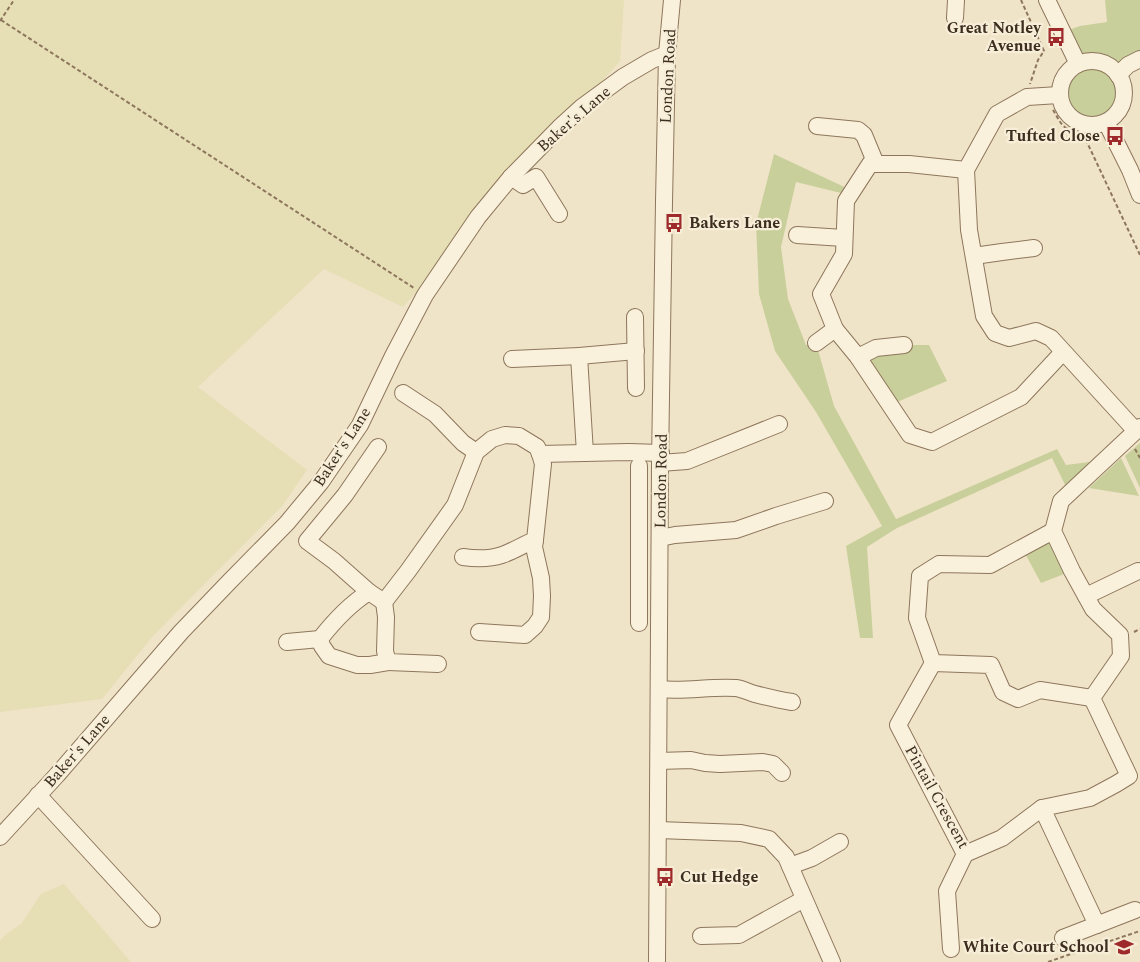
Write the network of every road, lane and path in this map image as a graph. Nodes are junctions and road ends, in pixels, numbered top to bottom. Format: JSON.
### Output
{"nodes":[{"id":1,"x":14,"y":0,"type":"edge"},
{"id":2,"x":672,"y":0,"type":"edge"},
{"id":3,"x":956,"y":0,"type":"edge"},
{"id":4,"x":1021,"y":0,"type":"edge"},
{"id":5,"x":1047,"y":0,"type":"edge"},
{"id":6,"x":955,"y":18,"type":"dead end"},
{"id":7,"x":1,"y":20,"type":"edge"},
{"id":8,"x":667,"y":54,"type":"junction"},
{"id":9,"x":1140,"y":59,"type":"edge"},
{"id":10,"x":1078,"y":64,"type":"junction"},
{"id":11,"x":1118,"y":75,"type":"junction"},
{"id":12,"x":1027,"y":97,"type":"junction"},
{"id":13,"x":1055,"y":101,"type":"junction"},
{"id":14,"x":1106,"y":122,"type":"junction"},
{"id":15,"x":817,"y":126,"type":"dead end"},
{"id":16,"x":876,"y":164,"type":"junction"},
{"id":17,"x":966,"y":170,"type":"junction"},
{"id":18,"x":511,"y":177,"type":"junction"},
{"id":19,"x":1140,"y":194,"type":"edge"},
{"id":20,"x":559,"y":214,"type":"dead end"},
{"id":21,"x":797,"y":235,"type":"dead end"},
{"id":22,"x":844,"y":238,"type":"junction"},
{"id":23,"x":1034,"y":248,"type":"dead end"},
{"id":24,"x":1140,"y":255,"type":"edge"},
{"id":25,"x":974,"y":256,"type":"junction"},
{"id":26,"x":425,"y":295,"type":"junction"},
{"id":27,"x":635,"y":317,"type":"dead end"},
{"id":28,"x":835,"y":329,"type":"junction"},
{"id":29,"x":816,"y":343,"type":"dead end"},
{"id":30,"x":904,"y":345,"type":"dead end"},
{"id":31,"x":636,"y":351,"type":"junction"},
{"id":32,"x":1064,"y":352,"type":"junction"},
{"id":33,"x":579,"y":356,"type":"junction"},
{"id":34,"x":858,"y":357,"type":"junction"},
{"id":35,"x":512,"y":359,"type":"dead end"},
{"id":36,"x":636,"y":388,"type":"dead end"},
{"id":37,"x":403,"y":393,"type":"dead end"},
{"id":38,"x":779,"y":424,"type":"dead end"},
{"id":39,"x":1136,"y":433,"type":"edge"},
{"id":40,"x":378,"y":447,"type":"dead end"},
{"id":41,"x":476,"y":452,"type":"junction"},
{"id":42,"x":585,"y":453,"type":"junction"},
{"id":43,"x":540,"y":454,"type":"junction"},
{"id":44,"x":661,"y":458,"type":"junction"},
{"id":45,"x":1140,"y":458,"type":"edge"},
{"id":46,"x":639,"y":466,"type":"dead end"},
{"id":47,"x":321,"y":482,"type":"junction"},
{"id":48,"x":345,"y":495,"type":"junction"},
{"id":49,"x":825,"y":501,"type":"dead end"},
{"id":50,"x":1053,"y":531,"type":"junction"},
{"id":51,"x":639,"y":532,"type":"junction"},
{"id":52,"x":660,"y":535,"type":"junction"},
{"id":53,"x":536,"y":540,"type":"junction"},
{"id":54,"x":463,"y":557,"type":"dead end"},
{"id":55,"x":1138,"y":572,"type":"dead end"},
{"id":56,"x":369,"y":592,"type":"junction"},
{"id":57,"x":1086,"y":596,"type":"junction"},
{"id":58,"x":384,"y":602,"type":"junction"},
{"id":59,"x":639,"y":623,"type":"dead end"},
{"id":60,"x":479,"y":632,"type":"dead end"},
{"id":61,"x":320,"y":639,"type":"junction"},
{"id":62,"x":288,"y":642,"type":"dead end"},
{"id":63,"x":388,"y":662,"type":"junction"},
{"id":64,"x":933,"y":663,"type":"junction"},
{"id":65,"x":438,"y":664,"type":"dead end"},
{"id":66,"x":659,"y":689,"type":"junction"},
{"id":67,"x":1092,"y":698,"type":"junction"},
{"id":68,"x":792,"y":702,"type":"dead end"},
{"id":69,"x":659,"y":761,"type":"junction"},
{"id":70,"x":782,"y":773,"type":"dead end"},
{"id":71,"x":1135,"y":778,"type":"edge"},
{"id":72,"x":38,"y":796,"type":"junction"},
{"id":73,"x":1042,"y":808,"type":"junction"},
{"id":74,"x":658,"y":830,"type":"junction"},
{"id":75,"x":0,"y":837,"type":"edge"},
{"id":76,"x":840,"y":842,"type":"dead end"},
{"id":77,"x":965,"y":854,"type":"junction"},
{"id":78,"x":790,"y":866,"type":"junction"},
{"id":79,"x":804,"y":899,"type":"junction"},
{"id":80,"x":1135,"y":910,"type":"dead end"},
{"id":81,"x":152,"y":919,"type":"dead end"},
{"id":82,"x":1097,"y":925,"type":"junction"},
{"id":83,"x":1140,"y":931,"type":"edge"},
{"id":84,"x":701,"y":936,"type":"dead end"},
{"id":85,"x":1063,"y":938,"type":"dead end"},
{"id":86,"x":951,"y":949,"type":"dead end"},
{"id":87,"x":658,"y":962,"type":"edge"},
{"id":88,"x":832,"y":962,"type":"edge"},
{"id":89,"x":1048,"y":962,"type":"edge"}],
"edges":[{"from":1,"to":7,"type":"path"},
{"from":2,"to":8,"type":"street","name":"London Road"},
{"from":3,"to":6,"type":"street"},
{"from":4,"to":12,"type":"path"},
{"from":5,"to":10,"type":"street"},
{"from":7,"to":26,"type":"path"},
{"from":8,"to":18,"type":"street","name":"Baker's Lane"},
{"from":8,"to":44,"type":"street","name":"London Road"},
{"from":9,"to":11,"type":"street"},
{"from":10,"to":11,"type":"street"},
{"from":10,"to":13,"type":"street"},
{"from":11,"to":14,"type":"street"},
{"from":12,"to":13,"type":"street"},
{"from":12,"to":17,"type":"street"},
{"from":13,"to":14,"type":"street"},
{"from":13,"to":24,"type":"path"},
{"from":14,"to":19,"type":"street"},
{"from":15,"to":16,"type":"street"},
{"from":16,"to":17,"type":"street"},
{"from":16,"to":22,"type":"street"},
{"from":17,"to":25,"type":"street"},
{"from":18,"to":20,"type":"street"},
{"from":18,"to":26,"type":"street","name":"Baker's Lane"},
{"from":21,"to":22,"type":"street"},
{"from":22,"to":28,"type":"street"},
{"from":23,"to":25,"type":"street"},
{"from":25,"to":32,"type":"street"},
{"from":26,"to":47,"type":"street","name":"Baker's Lane"},
{"from":27,"to":31,"type":"street"},
{"from":28,"to":29,"type":"street"},
{"from":28,"to":34,"type":"street"},
{"from":30,"to":34,"type":"street"},
{"from":31,"to":33,"type":"street"},
{"from":31,"to":36,"type":"street"},
{"from":32,"to":34,"type":"street"},
{"from":32,"to":39,"type":"street"},
{"from":33,"to":35,"type":"street"},
{"from":33,"to":42,"type":"street"},
{"from":37,"to":41,"type":"street"},
{"from":38,"to":44,"type":"street"},
{"from":39,"to":45,"type":"path"},
{"from":39,"to":50,"type":"street"},
{"from":40,"to":48,"type":"street"},
{"from":41,"to":43,"type":"street"},
{"from":41,"to":58,"type":"street"},
{"from":42,"to":43,"type":"street"},
{"from":42,"to":44,"type":"street"},
{"from":43,"to":53,"type":"street"},
{"from":44,"to":52,"type":"street","name":"London Road"},
{"from":46,"to":51,"type":"street"},
{"from":47,"to":48,"type":"street"},
{"from":47,"to":72,"type":"street","name":"Baker's Lane"},
{"from":48,"to":56,"type":"street"},
{"from":49,"to":52,"type":"street"},
{"from":50,"to":57,"type":"street"},
{"from":50,"to":64,"type":"street"},
{"from":51,"to":52,"type":"street"},
{"from":51,"to":59,"type":"street"},
{"from":52,"to":66,"type":"street","name":"London Road"},
{"from":53,"to":54,"type":"street"},
{"from":53,"to":60,"type":"street"},
{"from":55,"to":57,"type":"street"},
{"from":56,"to":58,"type":"street"},
{"from":56,"to":61,"type":"street"},
{"from":57,"to":67,"type":"street"},
{"from":58,"to":63,"type":"street"},
{"from":61,"to":62,"type":"street"},
{"from":61,"to":63,"type":"street"},
{"from":63,"to":65,"type":"street"},
{"from":64,"to":67,"type":"street"},
{"from":64,"to":77,"type":"street","name":"Pintail Crescent"},
{"from":66,"to":68,"type":"street"},
{"from":66,"to":69,"type":"street","name":"London Road"},
{"from":67,"to":71,"type":"street","name":"Pintail Crescent"},
{"from":69,"to":70,"type":"street"},
{"from":69,"to":74,"type":"street","name":"London Road"},
{"from":71,"to":73,"type":"street","name":"Pintail Crescent"},
{"from":72,"to":75,"type":"street","name":"Baker's Lane"},
{"from":72,"to":81,"type":"street"},
{"from":73,"to":77,"type":"street","name":"Pintail Crescent"},
{"from":73,"to":82,"type":"street"},
{"from":74,"to":78,"type":"street"},
{"from":74,"to":87,"type":"street","name":"London Road"},
{"from":76,"to":78,"type":"street"},
{"from":77,"to":86,"type":"street"},
{"from":78,"to":79,"type":"street"},
{"from":79,"to":84,"type":"street"},
{"from":79,"to":88,"type":"street"},
{"from":80,"to":82,"type":"street"},
{"from":82,"to":85,"type":"street"},
{"from":83,"to":89,"type":"path"}]}
